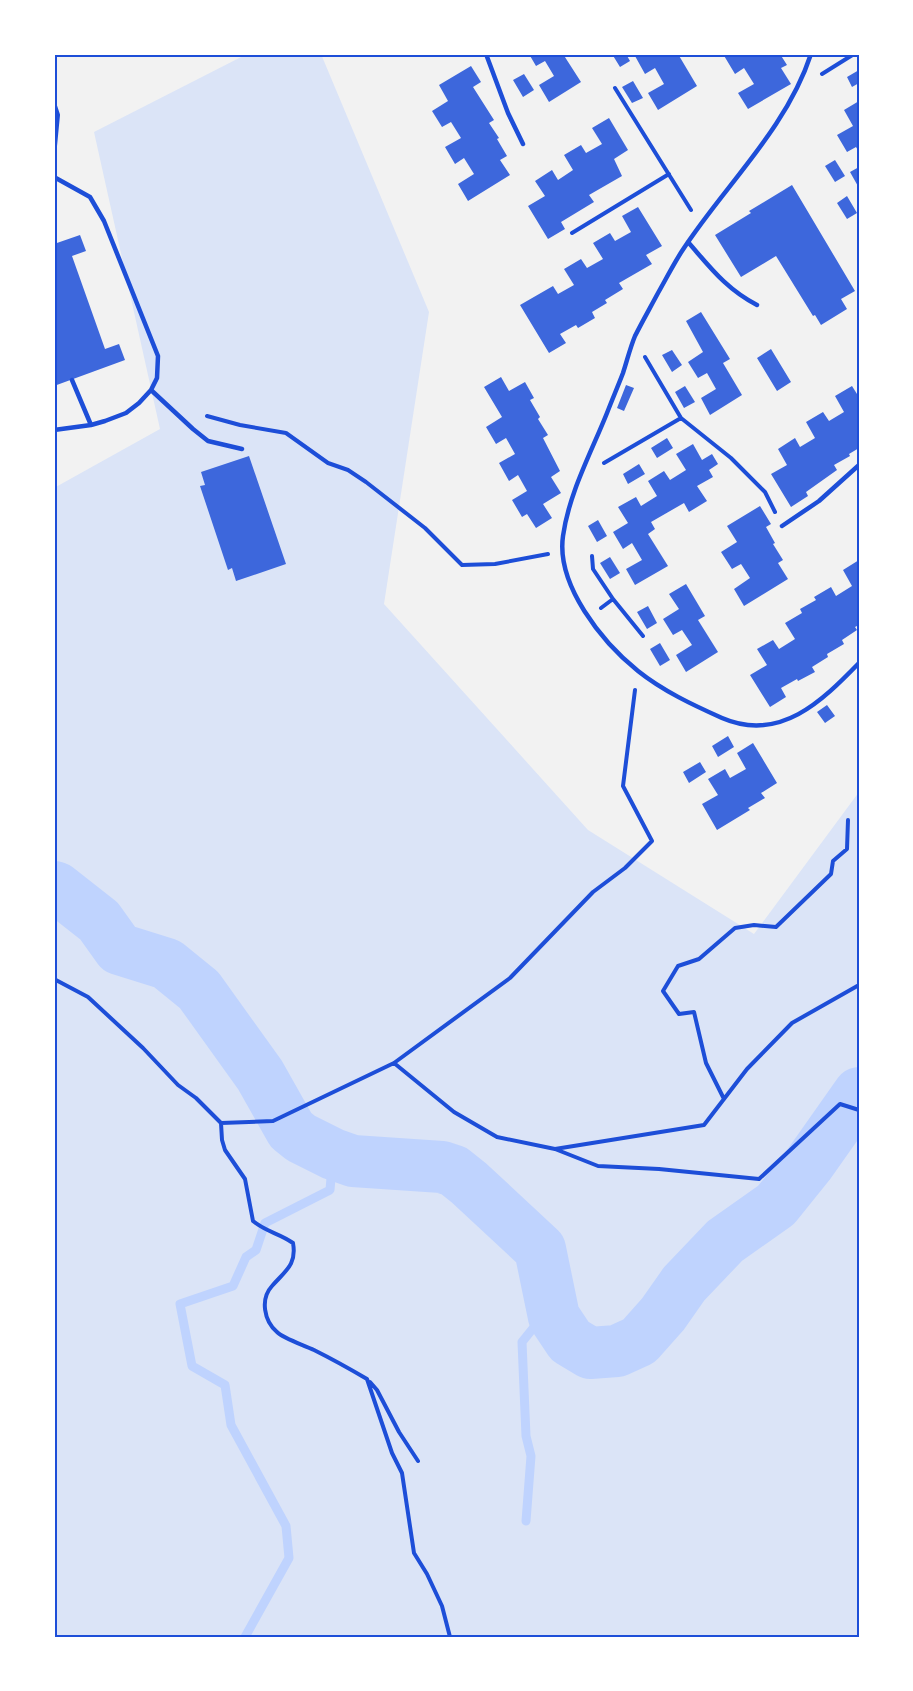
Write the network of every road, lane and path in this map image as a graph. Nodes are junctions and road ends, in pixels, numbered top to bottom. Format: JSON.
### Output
{"nodes":[{"id":1,"x":486,"y":54,"type":"edge"},
{"id":2,"x":811,"y":54,"type":"edge"},
{"id":3,"x":854,"y":54,"type":"edge"},
{"id":4,"x":804,"y":76,"type":"junction"},
{"id":5,"x":615,"y":88,"type":"dead end"},
{"id":6,"x":54,"y":106,"type":"edge"},
{"id":7,"x":523,"y":144,"type":"dead end"},
{"id":8,"x":54,"y":146,"type":"edge"},
{"id":9,"x":669,"y":174,"type":"junction"},
{"id":10,"x":54,"y":177,"type":"edge"},
{"id":11,"x":700,"y":225,"type":"junction"},
{"id":12,"x":572,"y":233,"type":"dead end"},
{"id":13,"x":688,"y":242,"type":"junction"},
{"id":14,"x":756,"y":305,"type":"dead end"},
{"id":15,"x":634,"y":338,"type":"junction"},
{"id":16,"x":72,"y":380,"type":"dead end"},
{"id":17,"x":151,"y":390,"type":"junction"},
{"id":18,"x":199,"y":410,"type":"dead end"},
{"id":19,"x":681,"y":418,"type":"junction"},
{"id":20,"x":91,"y":425,"type":"junction"},
{"id":21,"x":54,"y":430,"type":"edge"},
{"id":22,"x":242,"y":449,"type":"dead end"},
{"id":23,"x":859,"y":465,"type":"edge"},
{"id":24,"x":581,"y":477,"type":"junction"},
{"id":25,"x":782,"y":526,"type":"joint"},
{"id":26,"x":563,"y":551,"type":"junction"},
{"id":27,"x":592,"y":556,"type":"dead end"},
{"id":28,"x":613,"y":599,"type":"junction"},
{"id":29,"x":588,"y":618,"type":"junction"},
{"id":30,"x":644,"y":636,"type":"dead end"},
{"id":31,"x":859,"y":663,"type":"edge"},
{"id":32,"x":637,"y":670,"type":"junction"},
{"id":33,"x":848,"y":820,"type":"dead end"},
{"id":34,"x":54,"y":979,"type":"edge"},
{"id":35,"x":859,"y":985,"type":"edge"},
{"id":36,"x":393,"y":1063,"type":"junction"},
{"id":37,"x":723,"y":1099,"type":"junction"},
{"id":38,"x":859,"y":1110,"type":"edge"},
{"id":39,"x":221,"y":1123,"type":"junction"},
{"id":40,"x":555,"y":1149,"type":"junction"},
{"id":41,"x":367,"y":1379,"type":"junction"},
{"id":42,"x":418,"y":1461,"type":"dead end"},
{"id":43,"x":450,"y":1637,"type":"edge"}],
"edges":[{"from":1,"to":7,"type":"lane"},
{"from":2,"to":4,"type":"lane"},
{"from":3,"to":4,"type":"path"},
{"from":4,"to":11,"type":"lane"},
{"from":5,"to":9,"type":"path"},
{"from":6,"to":8,"type":"street"},
{"from":9,"to":11,"type":"path"},
{"from":9,"to":12,"type":"path"},
{"from":10,"to":17,"type":"lane"},
{"from":11,"to":13,"type":"lane"},
{"from":13,"to":14,"type":"lane"},
{"from":13,"to":15,"type":"lane"},
{"from":15,"to":19,"type":"path"},
{"from":15,"to":24,"type":"lane"},
{"from":16,"to":20,"type":"lane"},
{"from":17,"to":20,"type":"lane"},
{"from":17,"to":22,"type":"lane"},
{"from":18,"to":26,"type":"path"},
{"from":19,"to":24,"type":"path"},
{"from":19,"to":25,"type":"path"},
{"from":20,"to":21,"type":"lane"},
{"from":23,"to":25,"type":"lane"},
{"from":24,"to":26,"type":"lane"},
{"from":26,"to":29,"type":"lane"},
{"from":27,"to":28,"type":"path"},
{"from":28,"to":29,"type":"path"},
{"from":28,"to":30,"type":"path"},
{"from":29,"to":32,"type":"lane"},
{"from":31,"to":32,"type":"lane"},
{"from":32,"to":36,"type":"path"},
{"from":33,"to":37,"type":"path"},
{"from":34,"to":39,"type":"path"},
{"from":35,"to":37,"type":"path"},
{"from":36,"to":39,"type":"path"},
{"from":36,"to":40,"type":"path"},
{"from":37,"to":40,"type":"path"},
{"from":38,"to":40,"type":"path"},
{"from":39,"to":41,"type":"path"},
{"from":41,"to":42,"type":"path"},
{"from":41,"to":43,"type":"path"}]}
